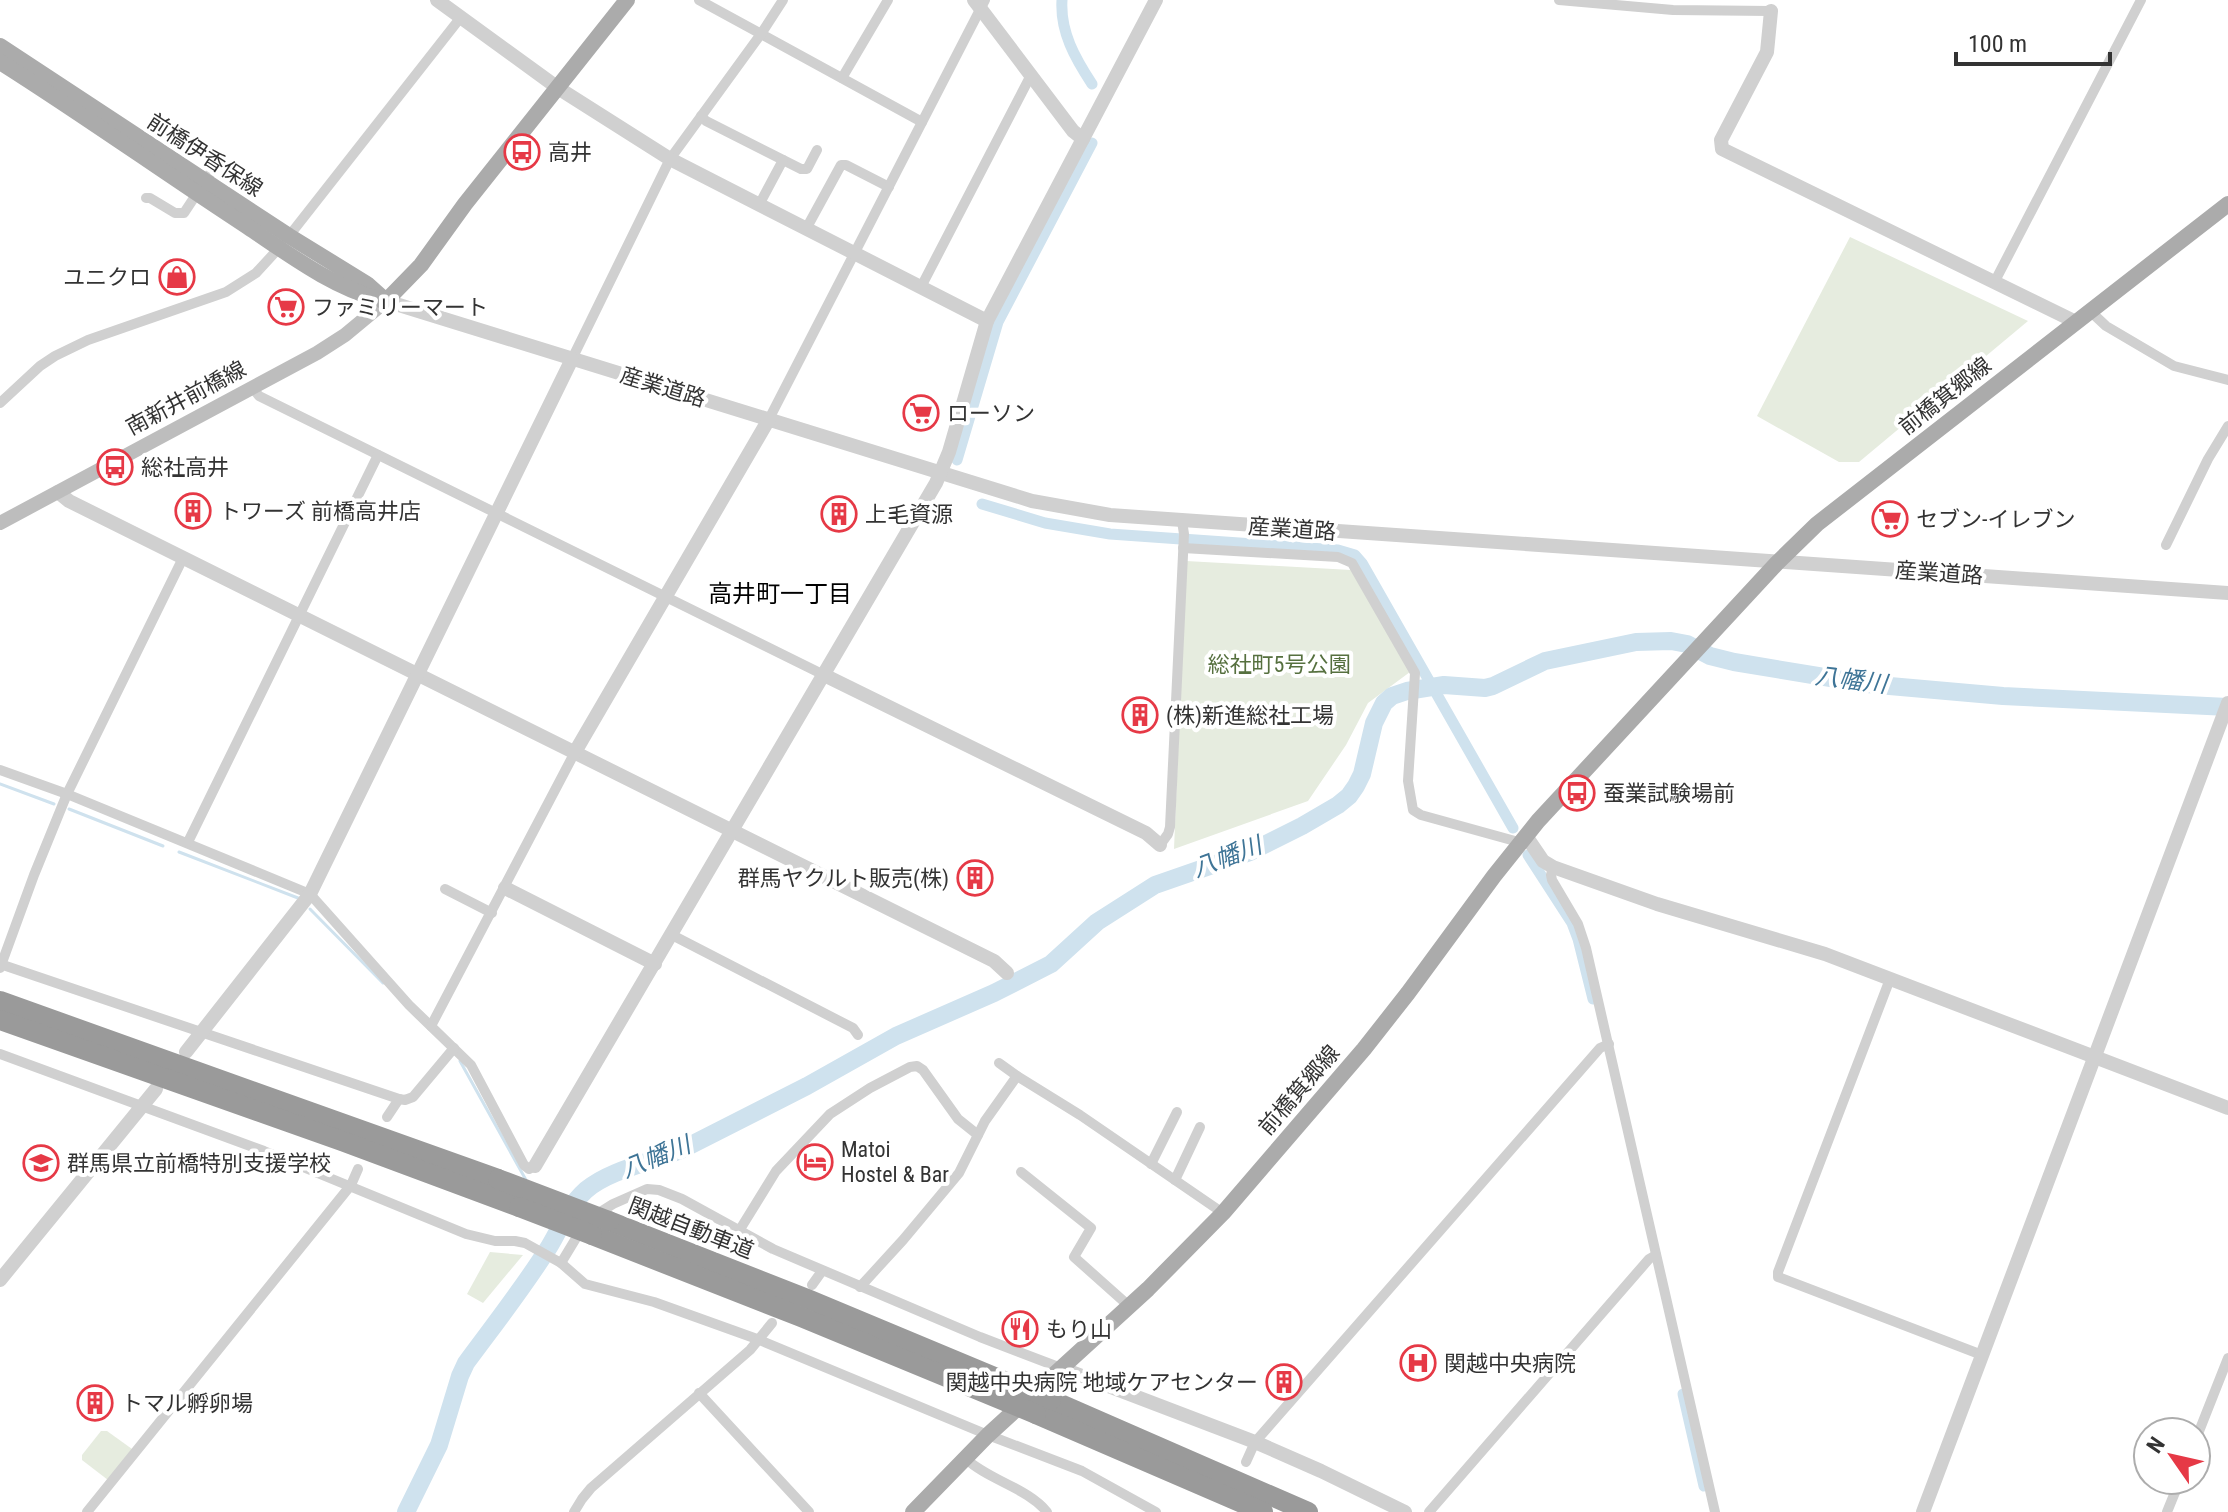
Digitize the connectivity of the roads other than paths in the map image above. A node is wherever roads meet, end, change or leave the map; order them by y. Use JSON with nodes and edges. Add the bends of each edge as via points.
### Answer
{"nodes":[{"id":1,"x":437,"y":0,"type":"edge"},
{"id":2,"x":627,"y":0,"type":"edge"},
{"id":3,"x":699,"y":0,"type":"edge"},
{"id":4,"x":783,"y":0,"type":"edge"},
{"id":5,"x":888,"y":0,"type":"edge"},
{"id":6,"x":1156,"y":0,"type":"edge"},
{"id":7,"x":1559,"y":0,"type":"edge"},
{"id":8,"x":2141,"y":0,"type":"edge"},
{"id":9,"x":980,"y":3,"type":"edge"},
{"id":10,"x":1771,"y":11,"type":"joint"},
{"id":11,"x":461,"y":17,"type":"junction"},
{"id":12,"x":761,"y":34,"type":"junction"},
{"id":13,"x":0,"y":46,"type":"edge"},
{"id":14,"x":0,"y":62,"type":"edge"},
{"id":15,"x":1031,"y":75,"type":"junction"},
{"id":16,"x":842,"y":78,"type":"junction"},
{"id":17,"x":558,"y":88,"type":"junction"},
{"id":18,"x":701,"y":116,"type":"junction"},
{"id":19,"x":922,"y":122,"type":"junction"},
{"id":20,"x":1083,"y":139,"type":"junction"},
{"id":21,"x":817,"y":150,"type":"dead end"},
{"id":22,"x":670,"y":159,"type":"junction"},
{"id":23,"x":783,"y":160,"type":"junction"},
{"id":24,"x":217,"y":163,"type":"dead end"},
{"id":25,"x":889,"y":187,"type":"junction"},
{"id":26,"x":201,"y":188,"type":"junction"},
{"id":27,"x":146,"y":198,"type":"dead end"},
{"id":28,"x":2228,"y":204,"type":"edge"},
{"id":29,"x":759,"y":205,"type":"junction"},
{"id":30,"x":806,"y":229,"type":"junction"},
{"id":31,"x":284,"y":242,"type":"junction"},
{"id":32,"x":855,"y":254,"type":"junction"},
{"id":33,"x":1995,"y":281,"type":"junction"},
{"id":34,"x":921,"y":287,"type":"junction"},
{"id":35,"x":386,"y":301,"type":"junction"},
{"id":36,"x":2090,"y":311,"type":"junction"},
{"id":37,"x":987,"y":321,"type":"junction"},
{"id":38,"x":2076,"y":322,"type":"junction"},
{"id":39,"x":572,"y":359,"type":"junction"},
{"id":40,"x":2228,"y":380,"type":"edge"},
{"id":41,"x":252,"y":387,"type":"junction"},
{"id":42,"x":0,"y":403,"type":"edge"},
{"id":43,"x":769,"y":419,"type":"junction"},
{"id":44,"x":2228,"y":426,"type":"edge"},
{"id":45,"x":378,"y":455,"type":"junction"},
{"id":46,"x":941,"y":473,"type":"junction"},
{"id":47,"x":58,"y":492,"type":"junction"},
{"id":48,"x":497,"y":513,"type":"junction"},
{"id":49,"x":1182,"y":521,"type":"junction"},
{"id":50,"x":0,"y":523,"type":"edge"},
{"id":51,"x":2166,"y":545,"type":"dead end"},
{"id":52,"x":1183,"y":548,"type":"junction"},
{"id":53,"x":183,"y":558,"type":"junction"},
{"id":54,"x":1777,"y":563,"type":"junction"},
{"id":55,"x":2228,"y":593,"type":"edge"},
{"id":56,"x":665,"y":597,"type":"junction"},
{"id":57,"x":300,"y":615,"type":"junction"},
{"id":58,"x":417,"y":674,"type":"junction"},
{"id":59,"x":824,"y":675,"type":"junction"},
{"id":60,"x":2228,"y":703,"type":"edge"},
{"id":61,"x":575,"y":752,"type":"junction"},
{"id":62,"x":0,"y":770,"type":"edge"},
{"id":63,"x":67,"y":794,"type":"junction"},
{"id":64,"x":733,"y":831,"type":"junction"},
{"id":65,"x":1522,"y":840,"type":"junction"},
{"id":66,"x":188,"y":842,"type":"junction"},
{"id":67,"x":1160,"y":845,"type":"joint"},
{"id":68,"x":1553,"y":867,"type":"junction"},
{"id":69,"x":505,"y":888,"type":"junction"},
{"id":70,"x":445,"y":889,"type":"dead end"},
{"id":71,"x":310,"y":894,"type":"junction"},
{"id":72,"x":492,"y":913,"type":"junction"},
{"id":73,"x":672,"y":935,"type":"junction"},
{"id":74,"x":655,"y":964,"type":"junction"},
{"id":75,"x":1,"y":965,"type":"edge"},
{"id":76,"x":1007,"y":973,"type":"dead end"},
{"id":77,"x":1890,"y":979,"type":"junction"},
{"id":78,"x":0,"y":1001,"type":"edge"},
{"id":79,"x":0,"y":1020,"type":"edge"},
{"id":80,"x":431,"y":1026,"type":"junction"},
{"id":81,"x":201,"y":1034,"type":"junction"},
{"id":82,"x":858,"y":1035,"type":"dead end"},
{"id":83,"x":1609,"y":1044,"type":"junction"},
{"id":84,"x":454,"y":1048,"type":"junction"},
{"id":85,"x":186,"y":1052,"type":"dead end"},
{"id":86,"x":0,"y":1054,"type":"edge"},
{"id":87,"x":2095,"y":1057,"type":"junction"},
{"id":88,"x":999,"y":1063,"type":"dead end"},
{"id":89,"x":1017,"y":1076,"type":"junction"},
{"id":90,"x":156,"y":1089,"type":"dead end"},
{"id":91,"x":399,"y":1099,"type":"junction"},
{"id":92,"x":143,"y":1106,"type":"junction"},
{"id":93,"x":2228,"y":1108,"type":"edge"},
{"id":94,"x":1177,"y":1112,"type":"dead end"},
{"id":95,"x":387,"y":1117,"type":"dead end"},
{"id":96,"x":1200,"y":1127,"type":"dead end"},
{"id":97,"x":978,"y":1135,"type":"junction"},
{"id":98,"x":1151,"y":1164,"type":"junction"},
{"id":99,"x":535,"y":1166,"type":"joint"},
{"id":100,"x":358,"y":1169,"type":"dead end"},
{"id":101,"x":1021,"y":1172,"type":"dead end"},
{"id":102,"x":1175,"y":1180,"type":"junction"},
{"id":103,"x":351,"y":1185,"type":"junction"},
{"id":104,"x":1223,"y":1213,"type":"junction"},
{"id":105,"x":739,"y":1231,"type":"junction"},
{"id":106,"x":1656,"y":1255,"type":"junction"},
{"id":107,"x":559,"y":1262,"type":"junction"},
{"id":108,"x":822,"y":1271,"type":"junction"},
{"id":109,"x":0,"y":1280,"type":"edge"},
{"id":110,"x":812,"y":1285,"type":"dead end"},
{"id":111,"x":860,"y":1287,"type":"junction"},
{"id":112,"x":1129,"y":1306,"type":"junction"},
{"id":113,"x":772,"y":1323,"type":"dead end"},
{"id":114,"x":757,"y":1339,"type":"junction"},
{"id":115,"x":1982,"y":1355,"type":"junction"},
{"id":116,"x":2228,"y":1358,"type":"edge"},
{"id":117,"x":1061,"y":1368,"type":"junction"},
{"id":118,"x":699,"y":1393,"type":"junction"},
{"id":119,"x":1014,"y":1395,"type":"junction"},
{"id":120,"x":1044,"y":1407,"type":"junction"},
{"id":121,"x":2205,"y":1416,"type":"edge"},
{"id":122,"x":988,"y":1435,"type":"junction"},
{"id":123,"x":1255,"y":1442,"type":"junction"},
{"id":124,"x":965,"y":1458,"type":"junction"},
{"id":125,"x":1246,"y":1462,"type":"dead end"},
{"id":126,"x":87,"y":1512,"type":"edge"},
{"id":127,"x":574,"y":1512,"type":"edge"},
{"id":128,"x":809,"y":1512,"type":"edge"},
{"id":129,"x":913,"y":1512,"type":"edge"},
{"id":130,"x":1047,"y":1512,"type":"edge"},
{"id":131,"x":1156,"y":1512,"type":"edge"},
{"id":132,"x":1263,"y":1512,"type":"edge"},
{"id":133,"x":1308,"y":1512,"type":"edge"},
{"id":134,"x":1405,"y":1512,"type":"edge"},
{"id":135,"x":1429,"y":1512,"type":"edge"},
{"id":136,"x":1715,"y":1512,"type":"edge"},
{"id":137,"x":1923,"y":1512,"type":"edge"}],
"edges":[{"from":1,"to":11,"type":"street"},
{"from":2,"to":17,"type":"main road"},
{"from":3,"to":12,"type":"street"},
{"from":4,"to":12,"type":"street"},
{"from":5,"to":16,"type":"street"},
{"from":6,"to":20,"type":"street"},
{"from":7,"to":10,"type":"street","via":[[1673,10]]},
{"from":8,"to":33,"type":"street"},
{"from":9,"to":15,"type":"street"},
{"from":9,"to":19,"type":"street"},
{"from":10,"to":33,"type":"street","via":[[1767,52],[1721,140],[1722,149]]},
{"from":11,"to":17,"type":"street"},
{"from":11,"to":31,"type":"street"},
{"from":12,"to":16,"type":"street"},
{"from":12,"to":18,"type":"street"},
{"from":13,"to":26,"type":"main road","name":"前橋伊香保線"},
{"from":14,"to":26,"type":"main road","name":"前橋伊香保線"},
{"from":15,"to":20,"type":"street"},
{"from":15,"to":34,"type":"street"},
{"from":16,"to":19,"type":"street"},
{"from":17,"to":22,"type":"street"},
{"from":17,"to":35,"type":"main road","via":[[421,265]]},
{"from":18,"to":22,"type":"street"},
{"from":18,"to":23,"type":"street"},
{"from":19,"to":25,"type":"street"},
{"from":20,"to":37,"type":"street"},
{"from":21,"to":23,"type":"street","via":[[807,169]]},
{"from":22,"to":29,"type":"street"},
{"from":22,"to":39,"type":"street"},
{"from":23,"to":29,"type":"street"},
{"from":24,"to":26,"type":"street"},
{"from":25,"to":30,"type":"street","via":[[841,165]]},
{"from":25,"to":32,"type":"street"},
{"from":26,"to":27,"type":"street","via":[[179,214]]},
{"from":26,"to":31,"type":"main road","name":"前橋伊香保線"},
{"from":28,"to":36,"type":"main road","name":"前橋箕郷線"},
{"from":29,"to":30,"type":"street"},
{"from":30,"to":32,"type":"street"},
{"from":31,"to":35,"type":"main road","name":"前橋伊香保線","via":[[367,284]]},
{"from":31,"to":42,"type":"street","via":[[246,281],[55,356]]},
{"from":32,"to":34,"type":"street"},
{"from":32,"to":43,"type":"street"},
{"from":33,"to":38,"type":"street"},
{"from":34,"to":37,"type":"street"},
{"from":35,"to":39,"type":"street","name":"産業道路"},
{"from":35,"to":41,"type":"main road","name":"南新井前橋線","via":[[338,340]]},
{"from":36,"to":38,"type":"main road","name":"前橋箕郷線"},
{"from":36,"to":40,"type":"street","via":[[2174,366]]},
{"from":37,"to":46,"type":"street"},
{"from":38,"to":54,"type":"main road","name":"前橋箕郷線","via":[[1817,524]]},
{"from":39,"to":43,"type":"street","name":"産業道路"},
{"from":39,"to":48,"type":"street"},
{"from":41,"to":45,"type":"street","via":[[259,396]]},
{"from":41,"to":47,"type":"main road","name":"南新井前橋線"},
{"from":43,"to":46,"type":"street","name":"産業道路"},
{"from":43,"to":56,"type":"street"},
{"from":44,"to":51,"type":"street"},
{"from":45,"to":48,"type":"street"},
{"from":45,"to":57,"type":"street"},
{"from":46,"to":49,"type":"street","name":"産業道路","via":[[1032,501]]},
{"from":46,"to":59,"type":"street"},
{"from":47,"to":50,"type":"main road","name":"南新井前橋線"},
{"from":47,"to":53,"type":"street"},
{"from":48,"to":56,"type":"street"},
{"from":48,"to":58,"type":"street"},
{"from":49,"to":52,"type":"street"},
{"from":49,"to":54,"type":"street","name":"産業道路"},
{"from":52,"to":65,"type":"street","via":[[1348,560],[1413,668],[1408,781],[1413,810]]},
{"from":52,"to":67,"type":"street","via":[[1170,827]]},
{"from":53,"to":57,"type":"street"},
{"from":53,"to":63,"type":"street"},
{"from":54,"to":55,"type":"street","name":"産業道路"},
{"from":54,"to":65,"type":"main road","name":"前橋箕郷線"},
{"from":56,"to":59,"type":"street"},
{"from":56,"to":61,"type":"street"},
{"from":57,"to":58,"type":"street"},
{"from":57,"to":66,"type":"street"},
{"from":58,"to":61,"type":"street"},
{"from":58,"to":71,"type":"street"},
{"from":59,"to":64,"type":"street"},
{"from":59,"to":67,"type":"street","via":[[1146,833]]},
{"from":60,"to":87,"type":"street"},
{"from":61,"to":64,"type":"street"},
{"from":61,"to":69,"type":"street"},
{"from":62,"to":63,"type":"street"},
{"from":63,"to":66,"type":"street"},
{"from":63,"to":75,"type":"street"},
{"from":64,"to":73,"type":"street"},
{"from":64,"to":76,"type":"street","via":[[994,961]]},
{"from":65,"to":68,"type":"street"},
{"from":65,"to":104,"type":"main road","name":"前橋箕郷線","via":[[1364,1049]]},
{"from":66,"to":71,"type":"street"},
{"from":68,"to":77,"type":"street"},
{"from":68,"to":83,"type":"street","via":[[1552,880],[1583,936]]},
{"from":69,"to":72,"type":"street"},
{"from":69,"to":74,"type":"street"},
{"from":70,"to":72,"type":"street"},
{"from":71,"to":80,"type":"street"},
{"from":71,"to":81,"type":"street"},
{"from":72,"to":80,"type":"street"},
{"from":73,"to":74,"type":"street"},
{"from":73,"to":82,"type":"street"},
{"from":74,"to":99,"type":"street"},
{"from":75,"to":81,"type":"street"},
{"from":77,"to":87,"type":"street"},
{"from":77,"to":115,"type":"street","via":[[1778,1277]]},
{"from":78,"to":119,"type":"highway","name":"関越自動車道","bridge":true,"via":[[609,1221],[810,1300]]},
{"from":79,"to":119,"type":"highway","name":"関越自動車道","bridge":true,"via":[[328,1136]]},
{"from":80,"to":84,"type":"street"},
{"from":81,"to":85,"type":"street"},
{"from":81,"to":91,"type":"street"},
{"from":83,"to":106,"type":"street"},
{"from":83,"to":123,"type":"street","via":[[1600,1048]]},
{"from":84,"to":91,"type":"street","via":[[413,1097]]},
{"from":84,"to":99,"type":"street","via":[[471,1065],[524,1165]]},
{"from":86,"to":92,"type":"street"},
{"from":87,"to":93,"type":"street"},
{"from":87,"to":115,"type":"street"},
{"from":88,"to":89,"type":"street"},
{"from":89,"to":97,"type":"street"},
{"from":89,"to":98,"type":"street"},
{"from":90,"to":92,"type":"street"},
{"from":91,"to":95,"type":"street"},
{"from":92,"to":103,"type":"street"},
{"from":92,"to":109,"type":"street"},
{"from":94,"to":98,"type":"street"},
{"from":96,"to":102,"type":"street"},
{"from":97,"to":105,"type":"street","via":[[914,1065],[830,1114],[782,1163]]},
{"from":97,"to":111,"type":"street","via":[[953,1180]]},
{"from":98,"to":102,"type":"street"},
{"from":100,"to":103,"type":"street"},
{"from":101,"to":112,"type":"street","via":[[1091,1228],[1074,1257]]},
{"from":102,"to":104,"type":"street"},
{"from":103,"to":107,"type":"street","via":[[466,1234],[520,1241]]},
{"from":103,"to":126,"type":"street"},
{"from":104,"to":112,"type":"main road","name":"前橋箕郷線"},
{"from":105,"to":107,"type":"street","via":[[677,1196],[647,1189],[603,1209],[581,1229]]},
{"from":105,"to":108,"type":"street"},
{"from":106,"to":135,"type":"street"},
{"from":106,"to":136,"type":"street"},
{"from":107,"to":114,"type":"street","via":[[585,1284]]},
{"from":108,"to":110,"type":"street"},
{"from":108,"to":111,"type":"street"},
{"from":111,"to":117,"type":"street"},
{"from":112,"to":117,"type":"main road","name":"前橋箕郷線"},
{"from":113,"to":114,"type":"street"},
{"from":114,"to":118,"type":"street"},
{"from":114,"to":122,"type":"street"},
{"from":115,"to":137,"type":"street"},
{"from":116,"to":121,"type":"street"},
{"from":117,"to":122,"type":"main road","name":"前橋箕郷線"},
{"from":117,"to":123,"type":"street"},
{"from":118,"to":127,"type":"street","via":[[588,1491]]},
{"from":118,"to":128,"type":"street"},
{"from":119,"to":120,"type":"highway","name":"関越自動車道","bridge":true},
{"from":120,"to":132,"type":"highway","name":"関越自動車道"},
{"from":120,"to":133,"type":"highway","name":"関越自動車道"},
{"from":122,"to":124,"type":"main road","name":"前橋箕郷線"},
{"from":122,"to":131,"type":"street","via":[[1082,1471]]},
{"from":123,"to":125,"type":"street"},
{"from":123,"to":134,"type":"street"},
{"from":124,"to":129,"type":"main road","name":"前橋箕郷線"},
{"from":124,"to":130,"type":"street"}]}
